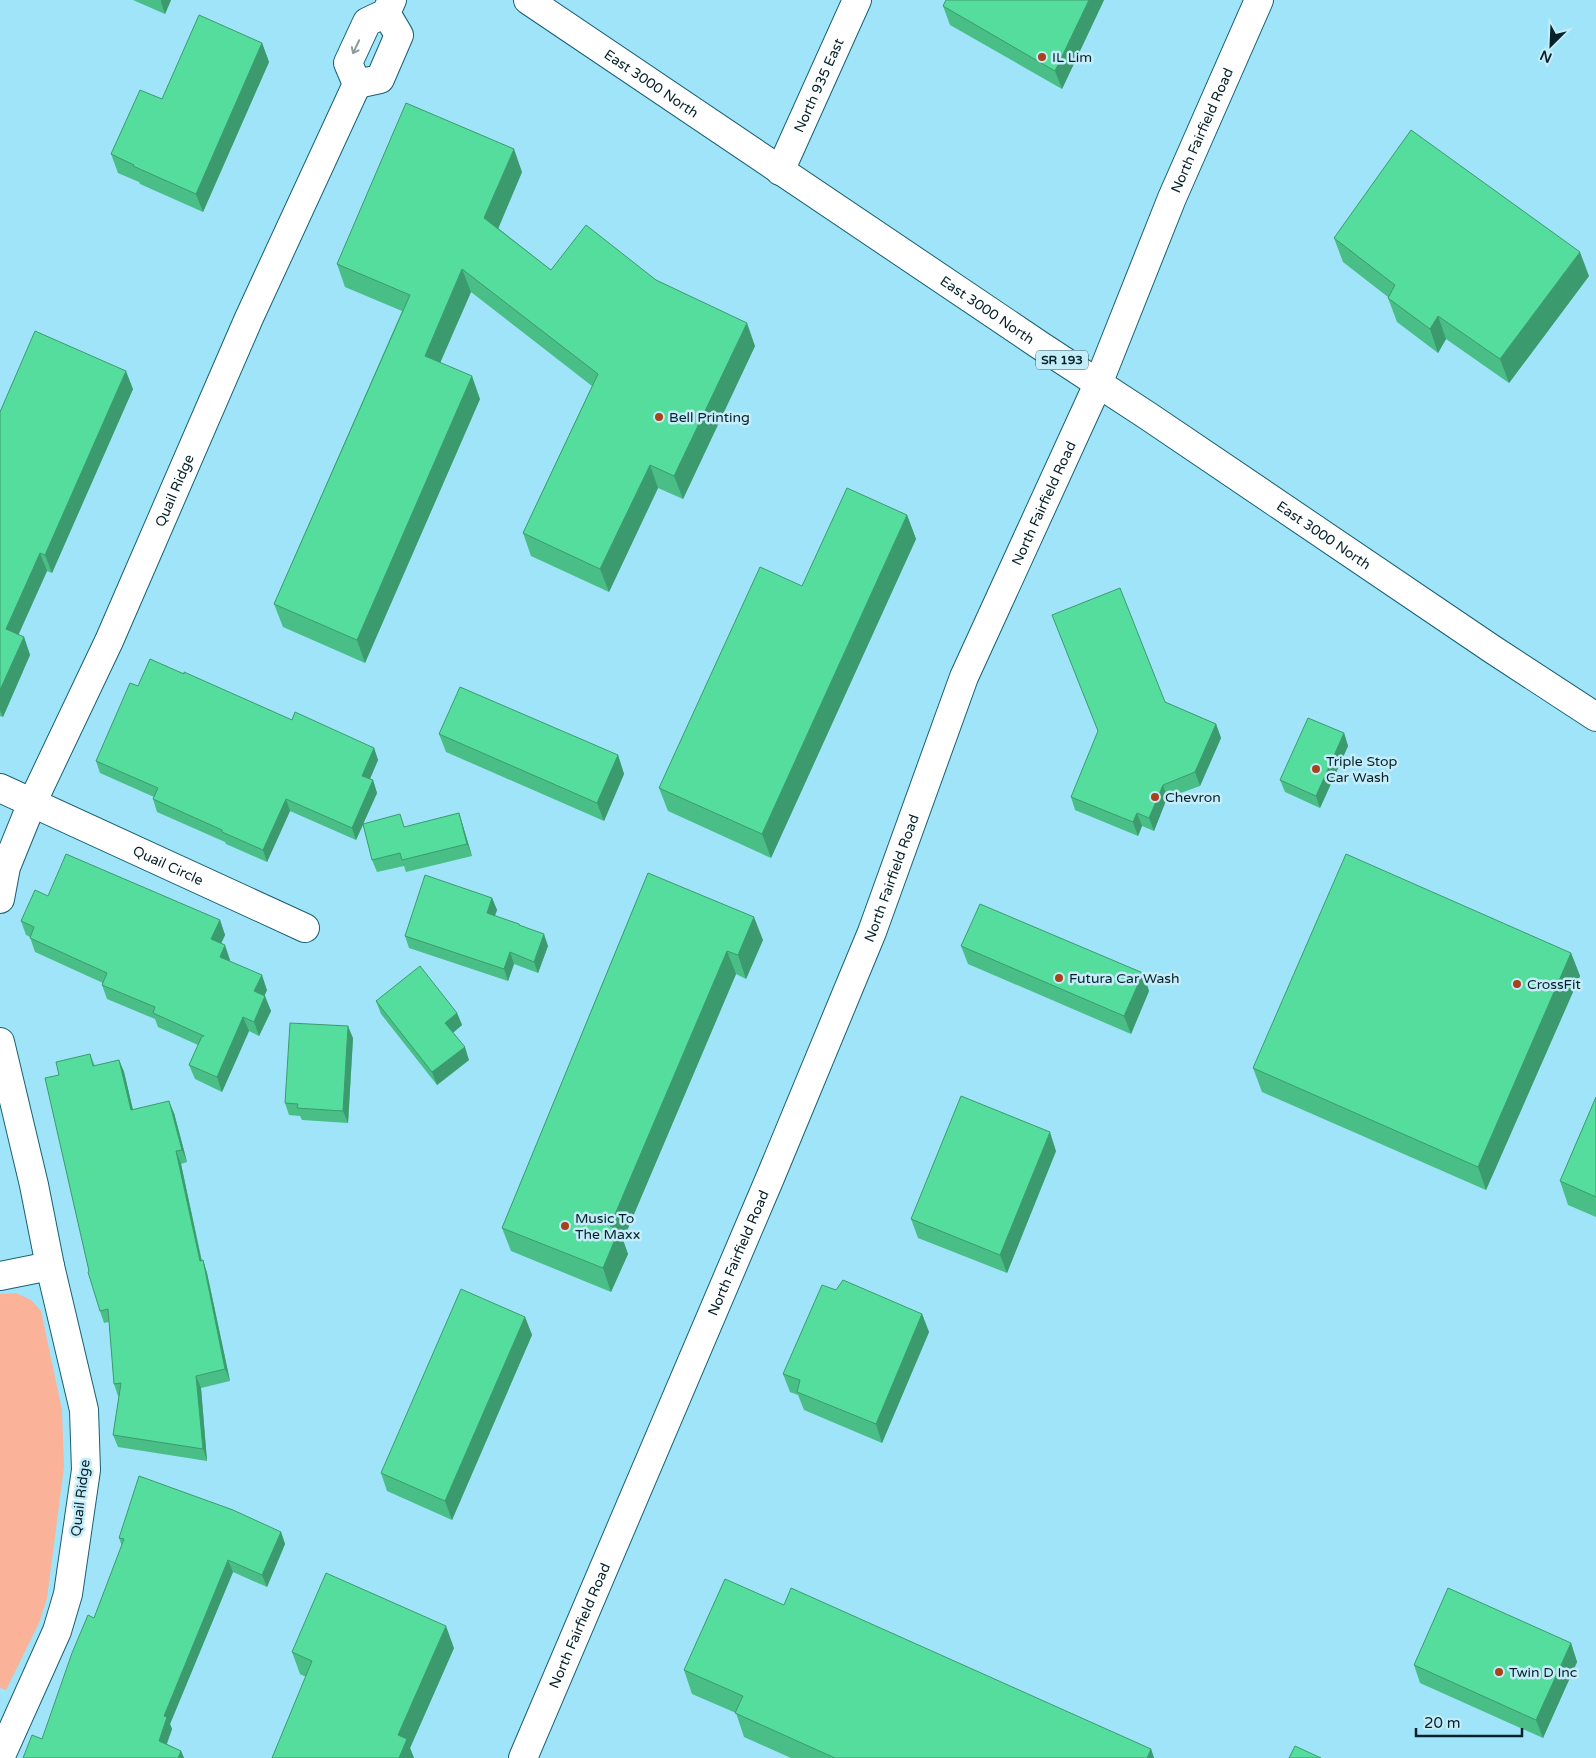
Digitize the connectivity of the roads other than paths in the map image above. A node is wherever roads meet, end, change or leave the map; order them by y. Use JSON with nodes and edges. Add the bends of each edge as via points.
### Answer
{"nodes":[{"id":1,"x":528,"y":0,"type":"edge"},
{"id":2,"x":857,"y":0,"type":"edge"},
{"id":3,"x":1259,"y":0,"type":"edge"},
{"id":4,"x":389,"y":7,"type":"edge"},
{"id":5,"x":780,"y":171,"type":"junction"},
{"id":6,"x":1098,"y":384,"type":"junction"},
{"id":7,"x":1596,"y":717,"type":"edge"},
{"id":8,"x":0,"y":788,"type":"edge"},
{"id":9,"x":32,"y":803,"type":"junction"},
{"id":10,"x":0,"y":899,"type":"edge"},
{"id":11,"x":305,"y":928,"type":"dead end"},
{"id":12,"x":0,"y":1042,"type":"edge"},
{"id":13,"x":50,"y":1266,"type":"junction"},
{"id":14,"x":0,"y":1276,"type":"edge"},
{"id":15,"x":8,"y":1719,"type":"edge"},
{"id":16,"x":0,"y":1758,"type":"edge"},
{"id":17,"x":523,"y":1758,"type":"edge"}],
"edges":[{"from":1,"to":5,"type":"street","name":"East 3000 North","number":"SR 193"},
{"from":2,"to":5,"type":"street","name":"North 935 East"},
{"from":3,"to":6,"type":"street","name":"North Fairfield Road","via":[[1172,198]]},
{"from":4,"to":9,"type":"street","name":"Quail Ridge","via":[[368,22],[348,63],[357,84],[249,318],[109,641]]},
{"from":5,"to":6,"type":"street","name":"East 3000 North","number":"SR 193"},
{"from":6,"to":7,"type":"street","name":"East 3000 North","number":"SR 193"},
{"from":6,"to":17,"type":"street","name":"North Fairfield Road","via":[[964,677],[872,932]]},
{"from":8,"to":9,"type":"street","name":"Quail Circle"},
{"from":9,"to":10,"type":"street","name":"Quail Ridge","via":[[6,867]]},
{"from":9,"to":11,"type":"street","name":"Quail Circle"},
{"from":12,"to":13,"type":"street","name":"Quail Ridge"},
{"from":13,"to":14,"type":"street"},
{"from":13,"to":15,"type":"street","name":"Quail Ridge","via":[[84,1410],[86,1470],[68,1594],[57,1630]]},
{"from":15,"to":16,"type":"street","name":"Quail Ridge"}]}
